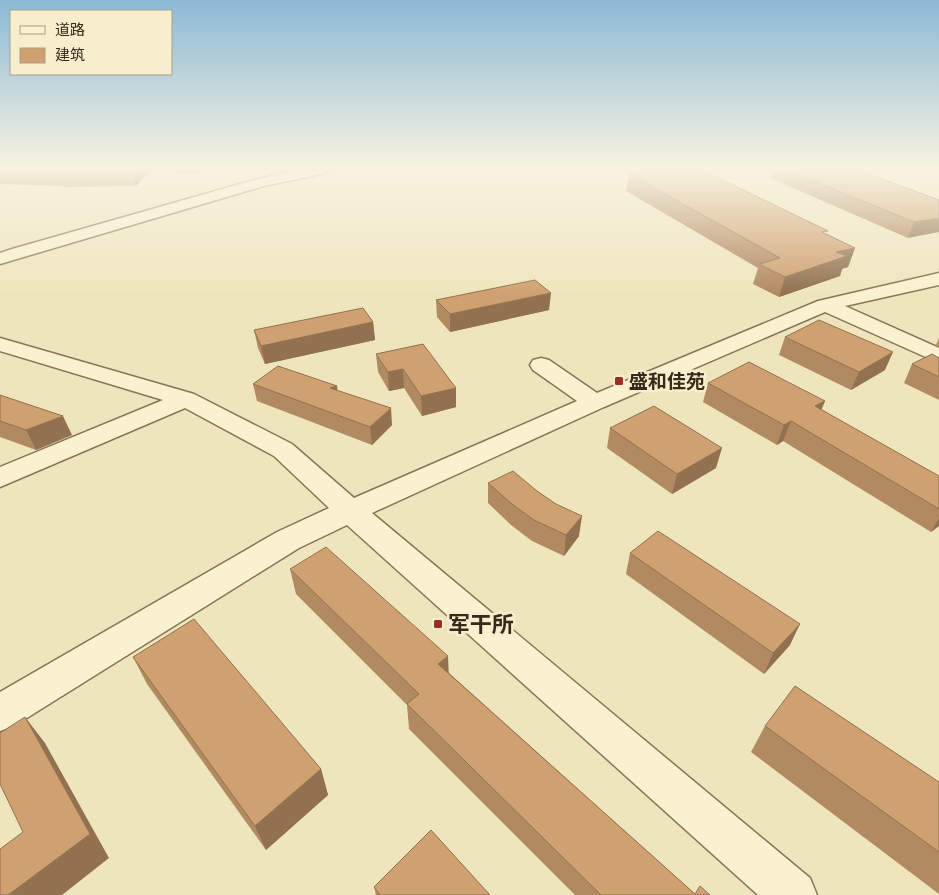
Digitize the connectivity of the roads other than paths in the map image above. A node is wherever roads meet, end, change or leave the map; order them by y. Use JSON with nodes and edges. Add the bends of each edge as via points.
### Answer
{"nodes":[{"id":1,"x":167,"y":211,"type":"edge"},
{"id":2,"x":0,"y":259,"type":"edge"},
{"id":3,"x":939,"y":279,"type":"edge"},
{"id":4,"x":825,"y":305,"type":"junction"},
{"id":5,"x":0,"y":344,"type":"edge"},
{"id":6,"x":939,"y":356,"type":"edge"},
{"id":7,"x":541,"y":365,"type":"dead end"},
{"id":8,"x":186,"y":398,"type":"junction"},
{"id":9,"x":595,"y":402,"type":"junction"},
{"id":10,"x":0,"y":478,"type":"edge"},
{"id":11,"x":350,"y":511,"type":"junction"},
{"id":12,"x":0,"y":713,"type":"edge"},
{"id":13,"x":793,"y":895,"type":"edge"}],
"edges":[{"from":1,"to":2,"type":"street"},
{"from":3,"to":4,"type":"street"},
{"from":4,"to":6,"type":"street"},
{"from":4,"to":9,"type":"street"},
{"from":5,"to":8,"type":"street"},
{"from":7,"to":9,"type":"street"},
{"from":8,"to":10,"type":"street"},
{"from":8,"to":11,"type":"street","via":[[283,450]]},
{"from":9,"to":11,"type":"street"},
{"from":11,"to":12,"type":"street","via":[[288,540]]},
{"from":11,"to":13,"type":"street"}]}
